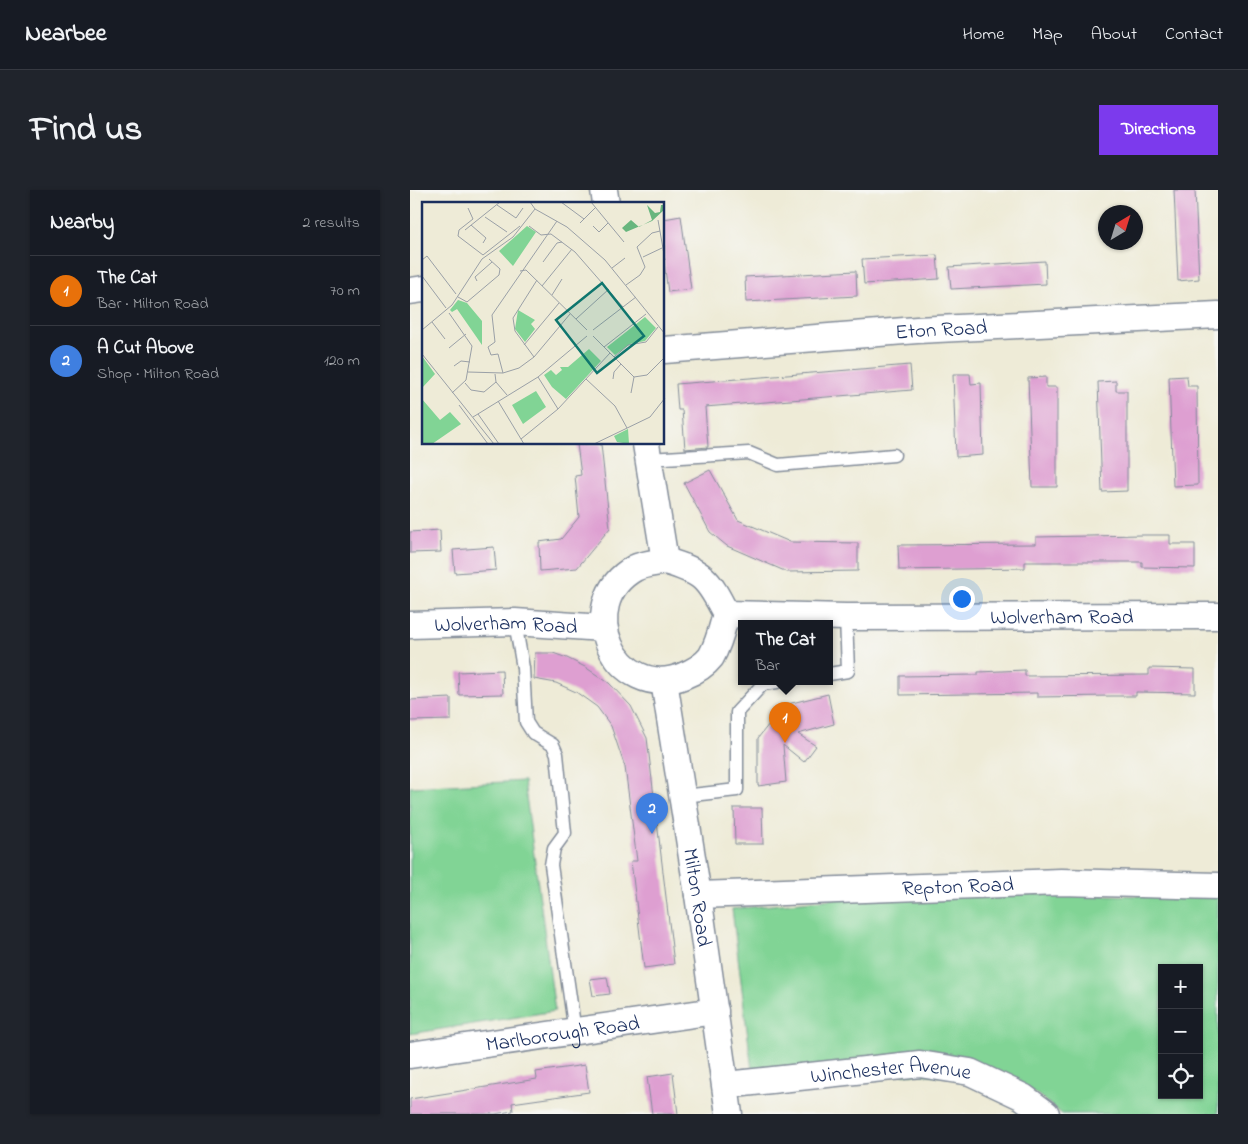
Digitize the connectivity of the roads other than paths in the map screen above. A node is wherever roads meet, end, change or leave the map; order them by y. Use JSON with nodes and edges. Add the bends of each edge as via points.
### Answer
{"nodes":[{"id":1,"x":1218,"y":315,"type":"edge"},
{"id":2,"x":665,"y":350,"type":"edge"},
{"id":3,"x":647,"y":451,"type":"edge"},
{"id":4,"x":894,"y":456,"type":"dead end"},
{"id":5,"x":665,"y":561,"type":"junction"},
{"id":6,"x":726,"y":614,"type":"junction"},
{"id":7,"x":1218,"y":616,"type":"edge"},
{"id":8,"x":846,"y":617,"type":"junction"},
{"id":9,"x":515,"y":622,"type":"junction"},
{"id":10,"x":410,"y":626,"type":"edge"},
{"id":11,"x":603,"y":628,"type":"junction"},
{"id":12,"x":833,"y":673,"type":"edge"},
{"id":13,"x":664,"y":681,"type":"junction"},
{"id":14,"x":762,"y":685,"type":"edge"},
{"id":15,"x":682,"y":796,"type":"junction"},
{"id":16,"x":1218,"y":886,"type":"edge"},
{"id":17,"x":698,"y":895,"type":"junction"},
{"id":18,"x":715,"y":1011,"type":"junction"},
{"id":19,"x":575,"y":1032,"type":"junction"},
{"id":20,"x":410,"y":1056,"type":"edge"},
{"id":21,"x":726,"y":1085,"type":"junction"},
{"id":22,"x":729,"y":1114,"type":"edge"},
{"id":23,"x":1046,"y":1114,"type":"edge"}],
"edges":[{"from":1,"to":2,"type":"street","name":"Eton Road","via":[[917,330]]},
{"from":3,"to":4,"type":"lane","via":[[748,454],[778,465]]},
{"from":3,"to":5,"type":"street"},
{"from":5,"to":6,"type":"street","via":[[692,569],[708,582]]},
{"from":5,"to":11,"type":"street","via":[[636,567],[620,579],[604,607]]},
{"from":6,"to":8,"type":"street","name":"Wolverham Road"},
{"from":6,"to":13,"type":"street","via":[[719,641],[710,658],[694,672]]},
{"from":7,"to":8,"type":"street","name":"Wolverham Road"},
{"from":8,"to":12,"type":"lane","via":[[848,671]]},
{"from":9,"to":10,"type":"street","name":"Wolverham Road"},
{"from":9,"to":11,"type":"street","name":"Wolverham Road"},
{"from":9,"to":19,"type":"lane","via":[[523,668],[526,722],[533,733],[553,745],[557,754],[565,833],[554,848],[551,865]]},
{"from":11,"to":13,"type":"street","via":[[613,655],[628,669],[643,678]]},
{"from":13,"to":15,"type":"street","name":"Milton Road"},
{"from":14,"to":15,"type":"lane","via":[[737,712],[737,790]]},
{"from":15,"to":17,"type":"street","name":"Milton Road"},
{"from":16,"to":17,"type":"street","name":"Repton Road","via":[[1061,882]]},
{"from":17,"to":18,"type":"street","name":"Milton Road"},
{"from":18,"to":19,"type":"street","name":"Marlborough Road"},
{"from":18,"to":21,"type":"street","name":"Milton Road"},
{"from":19,"to":20,"type":"street","name":"Marlborough Road"},
{"from":21,"to":22,"type":"street","name":"Milton Road"},
{"from":21,"to":23,"type":"street","name":"Winchester Avenue","via":[[920,1064],[970,1072],[1023,1097]]}]}
